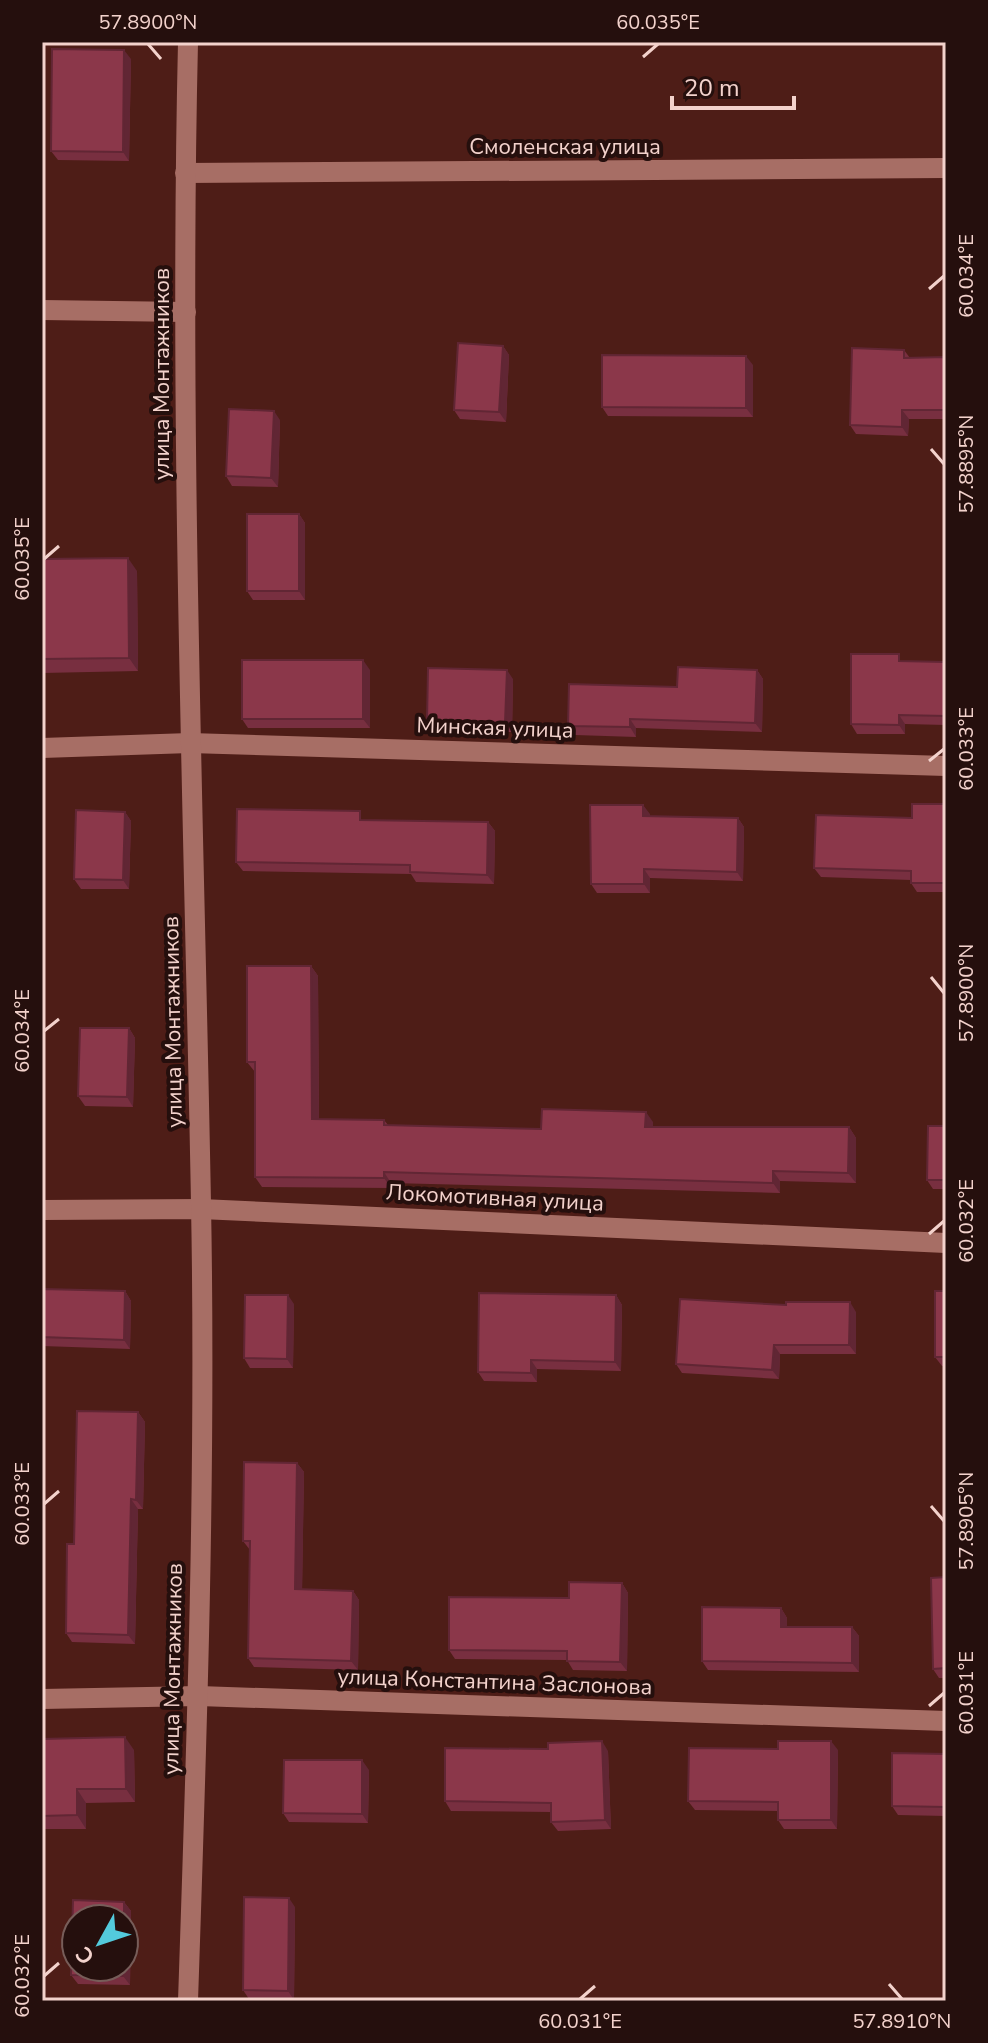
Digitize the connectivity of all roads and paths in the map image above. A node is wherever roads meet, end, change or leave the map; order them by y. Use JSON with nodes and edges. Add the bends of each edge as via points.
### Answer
{"nodes":[{"id":1,"x":188,"y":42,"type":"edge"},
{"id":2,"x":946,"y":168,"type":"edge"},
{"id":3,"x":185,"y":173,"type":"junction"},
{"id":4,"x":42,"y":310,"type":"edge"},
{"id":5,"x":186,"y":312,"type":"junction"},
{"id":6,"x":190,"y":743,"type":"junction"},
{"id":7,"x":42,"y":748,"type":"edge"},
{"id":8,"x":946,"y":766,"type":"edge"},
{"id":9,"x":201,"y":1209,"type":"junction"},
{"id":10,"x":42,"y":1210,"type":"edge"},
{"id":11,"x":946,"y":1243,"type":"edge"},
{"id":12,"x":199,"y":1696,"type":"junction"},
{"id":13,"x":42,"y":1699,"type":"edge"},
{"id":14,"x":946,"y":1721,"type":"edge"},
{"id":15,"x":188,"y":2001,"type":"edge"}],
"edges":[{"from":1,"to":3,"type":"street","name":"улица Монтажников"},
{"from":2,"to":3,"type":"street","name":"Смоленская улица"},
{"from":3,"to":5,"type":"street","name":"улица Монтажников"},
{"from":4,"to":5,"type":"street"},
{"from":5,"to":6,"type":"street","name":"улица Монтажников"},
{"from":6,"to":7,"type":"street","name":"Минская улица"},
{"from":6,"to":8,"type":"street","name":"Минская улица"},
{"from":6,"to":9,"type":"street","name":"улица Монтажников"},
{"from":9,"to":10,"type":"street","name":"Локомотивная улица"},
{"from":9,"to":11,"type":"street","name":"Локомотивная улица"},
{"from":9,"to":12,"type":"street","name":"улица Монтажников"},
{"from":12,"to":13,"type":"street","name":"улица Константина Заслонова"},
{"from":12,"to":14,"type":"street","name":"улица Константина Заслонова"},
{"from":12,"to":15,"type":"street","name":"улица Монтажников"}]}
